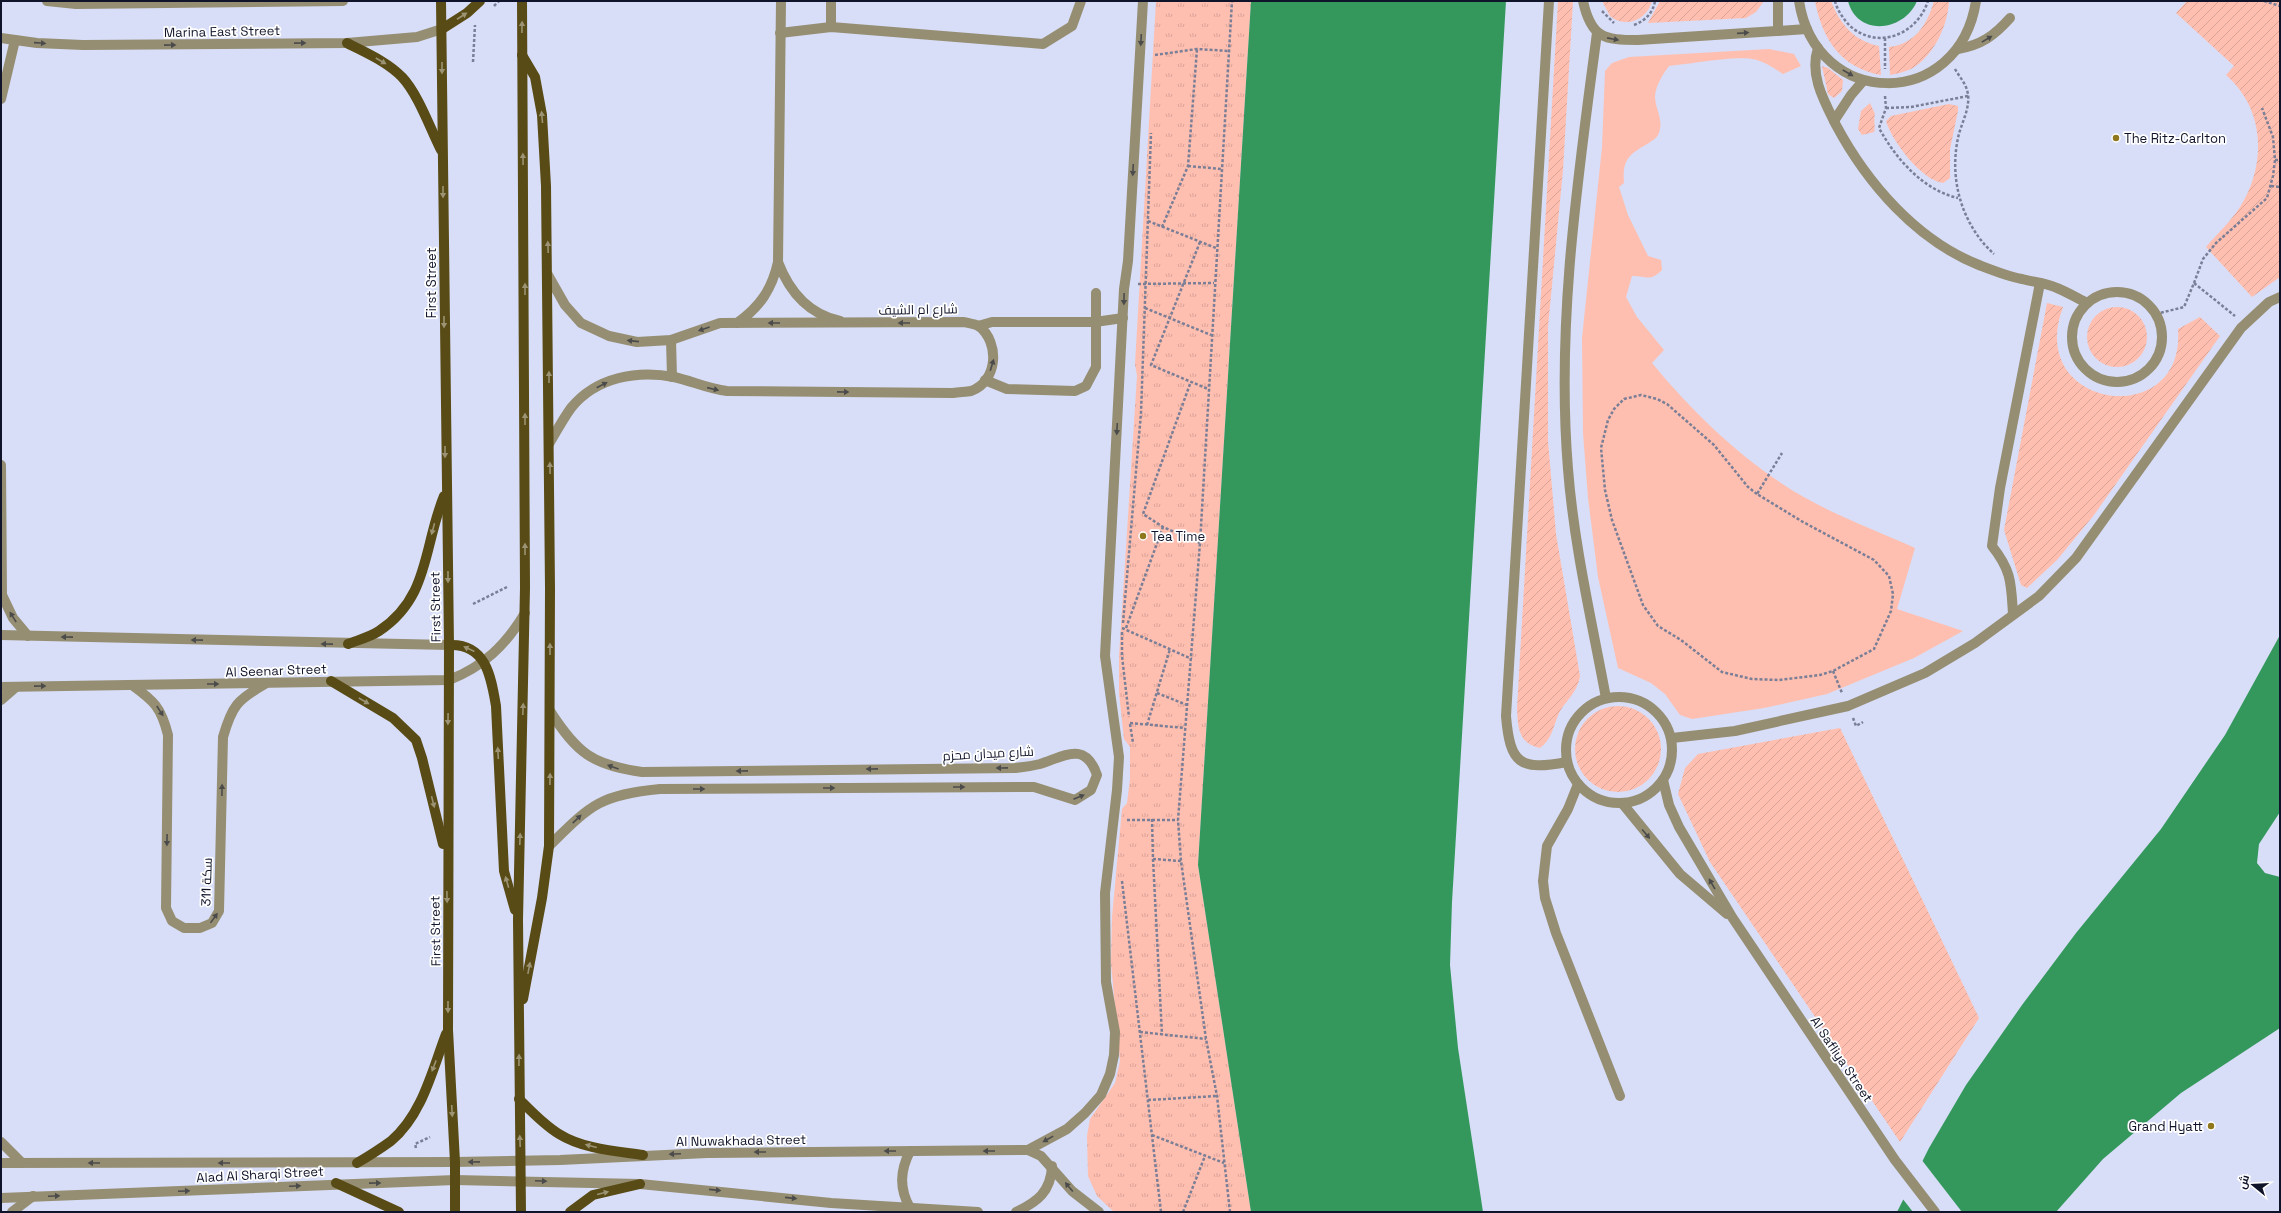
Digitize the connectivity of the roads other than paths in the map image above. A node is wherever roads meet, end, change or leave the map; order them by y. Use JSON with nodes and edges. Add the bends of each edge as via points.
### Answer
{"nodes":[{"id":1,"x":47,"y":1,"type":"edge"},
{"id":2,"x":343,"y":1,"type":"edge"},
{"id":3,"x":442,"y":1,"type":"edge"},
{"id":4,"x":480,"y":1,"type":"edge"},
{"id":5,"x":522,"y":1,"type":"edge"},
{"id":6,"x":781,"y":1,"type":"edge"},
{"id":7,"x":831,"y":1,"type":"edge"},
{"id":8,"x":1081,"y":1,"type":"edge"},
{"id":9,"x":1143,"y":1,"type":"edge"},
{"id":10,"x":1549,"y":1,"type":"edge"},
{"id":11,"x":1583,"y":1,"type":"edge"},
{"id":12,"x":1778,"y":1,"type":"edge"},
{"id":13,"x":1799,"y":1,"type":"edge"},
{"id":14,"x":1976,"y":1,"type":"edge"},
{"id":15,"x":2010,"y":18,"type":"dead end"},
{"id":16,"x":831,"y":27,"type":"junction"},
{"id":17,"x":442,"y":29,"type":"junction"},
{"id":18,"x":1807,"y":29,"type":"junction"},
{"id":19,"x":1778,"y":31,"type":"junction"},
{"id":20,"x":780,"y":33,"type":"junction"},
{"id":21,"x":1597,"y":33,"type":"junction"},
{"id":22,"x":1,"y":38,"type":"edge"},
{"id":23,"x":15,"y":40,"type":"junction"},
{"id":24,"x":347,"y":43,"type":"junction"},
{"id":25,"x":1818,"y":48,"type":"junction"},
{"id":26,"x":1958,"y":49,"type":"junction"},
{"id":27,"x":522,"y":54,"type":"junction"},
{"id":28,"x":1863,"y":81,"type":"junction"},
{"id":29,"x":1,"y":100,"type":"edge"},
{"id":30,"x":1834,"y":121,"type":"junction"},
{"id":31,"x":443,"y":153,"type":"junction"},
{"id":32,"x":778,"y":262,"type":"junction"},
{"id":33,"x":548,"y":275,"type":"junction"},
{"id":34,"x":2040,"y":283,"type":"junction"},
{"id":35,"x":1096,"y":293,"type":"dead end"},
{"id":36,"x":2280,"y":297,"type":"edge"},
{"id":37,"x":2086,"y":303,"type":"junction"},
{"id":38,"x":1123,"y":318,"type":"junction"},
{"id":39,"x":1095,"y":322,"type":"junction"},
{"id":40,"x":737,"y":323,"type":"junction"},
{"id":41,"x":848,"y":323,"type":"junction"},
{"id":42,"x":978,"y":326,"type":"junction"},
{"id":43,"x":672,"y":340,"type":"junction"},
{"id":44,"x":672,"y":377,"type":"junction"},
{"id":45,"x":985,"y":380,"type":"junction"},
{"id":46,"x":549,"y":444,"type":"junction"},
{"id":47,"x":1,"y":465,"type":"edge"},
{"id":48,"x":446,"y":492,"type":"junction"},
{"id":49,"x":2,"y":597,"type":"edge"},
{"id":50,"x":525,"y":613,"type":"junction"},
{"id":51,"x":2013,"y":614,"type":"junction"},
{"id":52,"x":1,"y":636,"type":"edge"},
{"id":53,"x":28,"y":636,"type":"junction"},
{"id":54,"x":348,"y":644,"type":"junction"},
{"id":55,"x":449,"y":645,"type":"junction"},
{"id":56,"x":484,"y":662,"type":"junction"},
{"id":57,"x":449,"y":680,"type":"junction"},
{"id":58,"x":331,"y":681,"type":"junction"},
{"id":59,"x":265,"y":684,"type":"junction"},
{"id":60,"x":132,"y":685,"type":"junction"},
{"id":61,"x":1,"y":687,"type":"edge"},
{"id":62,"x":16,"y":687,"type":"junction"},
{"id":63,"x":1606,"y":698,"type":"junction"},
{"id":64,"x":1,"y":700,"type":"edge"},
{"id":65,"x":550,"y":711,"type":"junction"},
{"id":66,"x":1672,"y":738,"type":"junction"},
{"id":67,"x":1568,"y":762,"type":"junction"},
{"id":68,"x":1663,"y":780,"type":"junction"},
{"id":69,"x":1578,"y":784,"type":"junction"},
{"id":70,"x":1622,"y":803,"type":"junction"},
{"id":71,"x":549,"y":846,"type":"junction"},
{"id":72,"x":447,"y":858,"type":"junction"},
{"id":73,"x":1732,"y":918,"type":"junction"},
{"id":74,"x":518,"y":920,"type":"junction"},
{"id":75,"x":519,"y":1020,"type":"junction"},
{"id":76,"x":448,"y":1030,"type":"junction"},
{"id":77,"x":1620,"y":1096,"type":"dead end"},
{"id":78,"x":518,"y":1100,"type":"junction"},
{"id":79,"x":1,"y":1142,"type":"edge"},
{"id":80,"x":1028,"y":1150,"type":"junction"},
{"id":81,"x":910,"y":1151,"type":"junction"},
{"id":82,"x":643,"y":1156,"type":"junction"},
{"id":83,"x":521,"y":1161,"type":"junction"},
{"id":84,"x":455,"y":1162,"type":"junction"},
{"id":85,"x":1,"y":1163,"type":"edge"},
{"id":86,"x":22,"y":1163,"type":"junction"},
{"id":87,"x":358,"y":1163,"type":"junction"},
{"id":88,"x":1052,"y":1166,"type":"junction"},
{"id":89,"x":455,"y":1180,"type":"junction"},
{"id":90,"x":521,"y":1180,"type":"junction"},
{"id":91,"x":336,"y":1184,"type":"junction"},
{"id":92,"x":640,"y":1184,"type":"junction"},
{"id":93,"x":33,"y":1196,"type":"junction"},
{"id":94,"x":1,"y":1198,"type":"edge"},
{"id":95,"x":910,"y":1208,"type":"junction"},
{"id":96,"x":12,"y":1212,"type":"edge"},
{"id":97,"x":399,"y":1212,"type":"edge"},
{"id":98,"x":455,"y":1212,"type":"edge"},
{"id":99,"x":521,"y":1212,"type":"edge"},
{"id":100,"x":570,"y":1212,"type":"edge"},
{"id":101,"x":978,"y":1212,"type":"edge"},
{"id":102,"x":1016,"y":1212,"type":"edge"},
{"id":103,"x":1099,"y":1212,"type":"edge"},
{"id":104,"x":1935,"y":1212,"type":"edge"}],
"edges":[{"from":1,"to":2,"type":"street","via":[[76,4]]},
{"from":3,"to":17,"type":"main road","name":"First Street"},
{"from":17,"to":4,"type":"main road","one_way":true},
{"from":27,"to":5,"type":"main road","one_way":true},
{"from":6,"to":20,"type":"street"},
{"from":7,"to":16,"type":"street"},
{"from":8,"to":16,"type":"street","via":[[1072,26],[1043,44]]},
{"from":9,"to":38,"type":"street","one_way":true},
{"from":10,"to":67,"type":"street","via":[[1506,716],[1508,741],[1515,757],[1533,765]]},
{"from":11,"to":21,"type":"street","via":[[1588,19]]},
{"from":12,"to":19,"type":"street"},
{"from":13,"to":18,"type":"street"},
{"from":14,"to":26,"type":"street","via":[[1970,25]]},
{"from":26,"to":15,"type":"street","one_way":true,"via":[[1976,46],[1991,37]]},
{"from":16,"to":20,"type":"street"},
{"from":17,"to":24,"type":"street","name":"Marina East Street","via":[[417,37]]},
{"from":17,"to":31,"type":"main road","name":"First Street","one_way":true},
{"from":18,"to":19,"type":"street"},
{"from":18,"to":25,"type":"street"},
{"from":21,"to":19,"type":"street","one_way":true,"via":[[1612,40],[1638,40]]},
{"from":20,"to":32,"type":"street"},
{"from":21,"to":63,"type":"street","via":[[1586,108],[1570,274],[1565,372],[1568,468],[1575,537]]},
{"from":22,"to":23,"type":"street","name":"Marina East Street"},
{"from":23,"to":24,"type":"street","name":"Marina East Street","one_way":true,"via":[[83,45]]},
{"from":23,"to":29,"type":"street"},
{"from":24,"to":31,"type":"main road","one_way":true,"via":[[388,65],[403,78]]},
{"from":25,"to":28,"type":"street","one_way":true,"via":[[1838,67]]},
{"from":25,"to":30,"type":"street","via":[[1814,60],[1816,80]]},
{"from":26,"to":28,"type":"street","via":[[1926,74],[1913,79],[1886,84]]},
{"from":33,"to":27,"type":"main road","one_way":true,"via":[[542,114],[535,77]]},
{"from":50,"to":27,"type":"main road","one_way":true},
{"from":28,"to":30,"type":"street"},
{"from":30,"to":34,"type":"street","via":[[1861,167],[1894,206],[1923,232],[1977,264]]},
{"from":31,"to":48,"type":"main road","name":"First Street","one_way":true},
{"from":32,"to":40,"type":"street","via":[[768,291],[760,304]]},
{"from":32,"to":41,"type":"street","via":[[783,277],[803,303],[817,313]]},
{"from":43,"to":33,"type":"street","name":"شارع ام الشيف","one_way":true,"via":[[621,340],[594,330],[581,323],[565,305]]},
{"from":46,"to":33,"type":"main road","one_way":true},
{"from":34,"to":37,"type":"street","via":[[2056,287]]},
{"from":34,"to":51,"type":"street","via":[[2000,488],[1992,546],[2004,561],[2011,580]]},
{"from":35,"to":39,"type":"street"},
{"from":36,"to":51,"type":"street","via":[[2269,302],[2245,324],[2076,558],[2039,596]]},
{"from":37,"to":37,"type":"street","via":[[2073,326],[2073,349],[2085,370],[2105,381],[2129,381],[2139,376],[2152,364],[2160,349],[2162,337],[2156,314],[2139,298],[2128,293],[2105,294]]},
{"from":38,"to":39,"type":"street"},
{"from":38,"to":80,"type":"street","one_way":true,"via":[[1105,656],[1119,757],[1105,893],[1106,982],[1115,1032],[1112,1068],[1101,1095],[1085,1113],[1067,1129]]},
{"from":39,"to":42,"type":"street","via":[[992,322]]},
{"from":39,"to":45,"type":"street","via":[[1096,367],[1086,386],[1075,392],[1007,389]]},
{"from":41,"to":40,"type":"street","name":"شارع ام الشيف","one_way":true},
{"from":40,"to":43,"type":"street","name":"شارع ام الشيف","one_way":true,"via":[[720,324]]},
{"from":42,"to":41,"type":"street","name":"شارع ام الشيف","one_way":true,"via":[[964,322]]},
{"from":45,"to":42,"type":"street","one_way":true,"via":[[995,354],[992,345]]},
{"from":43,"to":44,"type":"street"},
{"from":44,"to":45,"type":"street","one_way":true,"via":[[709,388],[734,391],[953,393],[972,390]]},
{"from":46,"to":44,"type":"street","one_way":true,"via":[[571,408],[588,392],[618,377],[640,374]]},
{"from":65,"to":46,"type":"main road","one_way":true},
{"from":47,"to":49,"type":"street"},
{"from":48,"to":54,"type":"main road","one_way":true,"via":[[438,511],[423,571],[407,605],[378,632]]},
{"from":48,"to":55,"type":"main road","name":"First Street","one_way":true},
{"from":53,"to":49,"type":"street","one_way":true,"via":[[13,618]]},
{"from":50,"to":56,"type":"street","name":"Al Seenar Street","via":[[514,632]]},
{"from":74,"to":50,"type":"main road","one_way":true},
{"from":51,"to":66,"type":"street","via":[[1975,643],[1925,673],[1848,706],[1735,731]]},
{"from":52,"to":53,"type":"street","name":"Al Seenar Street"},
{"from":54,"to":53,"type":"street","name":"Al Seenar Street","one_way":true},
{"from":54,"to":55,"type":"street","name":"Al Seenar Street"},
{"from":56,"to":55,"type":"main road","one_way":true,"via":[[473,650]]},
{"from":55,"to":57,"type":"main road","name":"First Street"},
{"from":56,"to":57,"type":"street","name":"Al Seenar Street"},
{"from":74,"to":56,"type":"main road","one_way":true,"via":[[504,871],[496,706],[492,683]]},
{"from":57,"to":58,"type":"street","name":"Al Seenar Street"},
{"from":57,"to":72,"type":"main road","name":"First Street","one_way":true},
{"from":58,"to":59,"type":"street","name":"Al Seenar Street"},
{"from":58,"to":72,"type":"main road","one_way":true,"via":[[393,718],[416,740]]},
{"from":60,"to":59,"type":"street","name":"Al Seenar Street","one_way":true},
{"from":60,"to":59,"type":"street","name":"سكة 311","one_way":true,"via":[[150,698],[163,714],[168,735],[166,908],[172,921],[184,928],[195,928],[212,923],[219,911],[223,737],[230,714],[243,696]]},
{"from":62,"to":60,"type":"street","name":"Al Seenar Street","one_way":true},
{"from":61,"to":62,"type":"street","name":"Al Seenar Street"},
{"from":62,"to":64,"type":"street"},
{"from":63,"to":66,"type":"street","via":[[1631,697],[1642,701],[1661,716]]},
{"from":63,"to":67,"type":"street","via":[[1582,711],[1574,722],[1568,734]]},
{"from":71,"to":65,"type":"main road","one_way":true},
{"from":71,"to":65,"type":"street","name":"شارع ميدان محزم","one_way":true,"via":[[597,803],[633,792],[660,789],[1034,787],[1075,800],[1091,790],[1097,775],[1086,758],[1068,754],[1041,764],[1015,768],[642,772],[619,769],[586,754],[567,737]]},
{"from":66,"to":68,"type":"street","via":[[1673,755]]},
{"from":67,"to":69,"type":"street"},
{"from":68,"to":70,"type":"street","via":[[1646,796]]},
{"from":73,"to":68,"type":"street","name":"Al Safliya Street","one_way":true,"via":[[1679,826],[1669,805]]},
{"from":69,"to":70,"type":"street","via":[[1598,799]]},
{"from":69,"to":77,"type":"street","via":[[1547,846],[1543,881],[1545,898],[1556,933]]},
{"from":70,"to":73,"type":"street","name":"Al Safliya Street","one_way":true,"via":[[1680,874]]},
{"from":75,"to":71,"type":"main road","one_way":true},
{"from":72,"to":76,"type":"main road","name":"First Street","one_way":true},
{"from":73,"to":104,"type":"street","name":"Al Safliya Street","via":[[1895,1160]]},
{"from":74,"to":75,"type":"main road"},
{"from":78,"to":75,"type":"main road","one_way":true},
{"from":76,"to":84,"type":"main road","name":"First Street","one_way":true},
{"from":76,"to":87,"type":"main road","one_way":true,"via":[[420,1103],[410,1120],[391,1141]]},
{"from":82,"to":78,"type":"main road","one_way":true,"via":[[605,1150],[558,1134]]},
{"from":83,"to":78,"type":"main road","one_way":true},
{"from":79,"to":86,"type":"street"},
{"from":80,"to":81,"type":"street","name":"Al Nuwakhada Street","one_way":true},
{"from":80,"to":88,"type":"street","via":[[1041,1156]]},
{"from":81,"to":82,"type":"street","name":"Al Nuwakhada Street","one_way":true,"via":[[707,1152]]},
{"from":81,"to":95,"type":"street","via":[[903,1166],[902,1187]]},
{"from":82,"to":83,"type":"street","name":"Al Nuwakhada Street"},
{"from":83,"to":84,"type":"street","name":"Al Nuwakhada Street","one_way":true},
{"from":83,"to":90,"type":"main road"},
{"from":84,"to":87,"type":"street","name":"Alad Al Sharqi Street"},
{"from":84,"to":89,"type":"main road","name":"First Street"},
{"from":85,"to":86,"type":"street","name":"Alad Al Sharqi Street"},
{"from":87,"to":86,"type":"street","name":"Alad Al Sharqi Street","one_way":true},
{"from":88,"to":102,"type":"street","via":[[1052,1176],[1044,1193],[1031,1206]]},
{"from":103,"to":88,"type":"street","one_way":true,"via":[[1072,1191]]},
{"from":89,"to":90,"type":"street","name":"Alad Al Sharqi Street"},
{"from":91,"to":89,"type":"street","name":"Alad Al Sharqi Street","one_way":true},
{"from":89,"to":98,"type":"main road","name":"First Street"},
{"from":90,"to":92,"type":"street","one_way":true},
{"from":90,"to":99,"type":"main road"},
{"from":93,"to":91,"type":"street","name":"Alad Al Sharqi Street","one_way":true},
{"from":91,"to":97,"type":"main road"},
{"from":92,"to":95,"type":"street","one_way":true,"via":[[830,1203]]},
{"from":100,"to":92,"type":"main road","one_way":true,"via":[[593,1195]]},
{"from":93,"to":94,"type":"street","name":"Alad Al Sharqi Street"},
{"from":93,"to":96,"type":"street"},
{"from":95,"to":101,"type":"street"}]}
